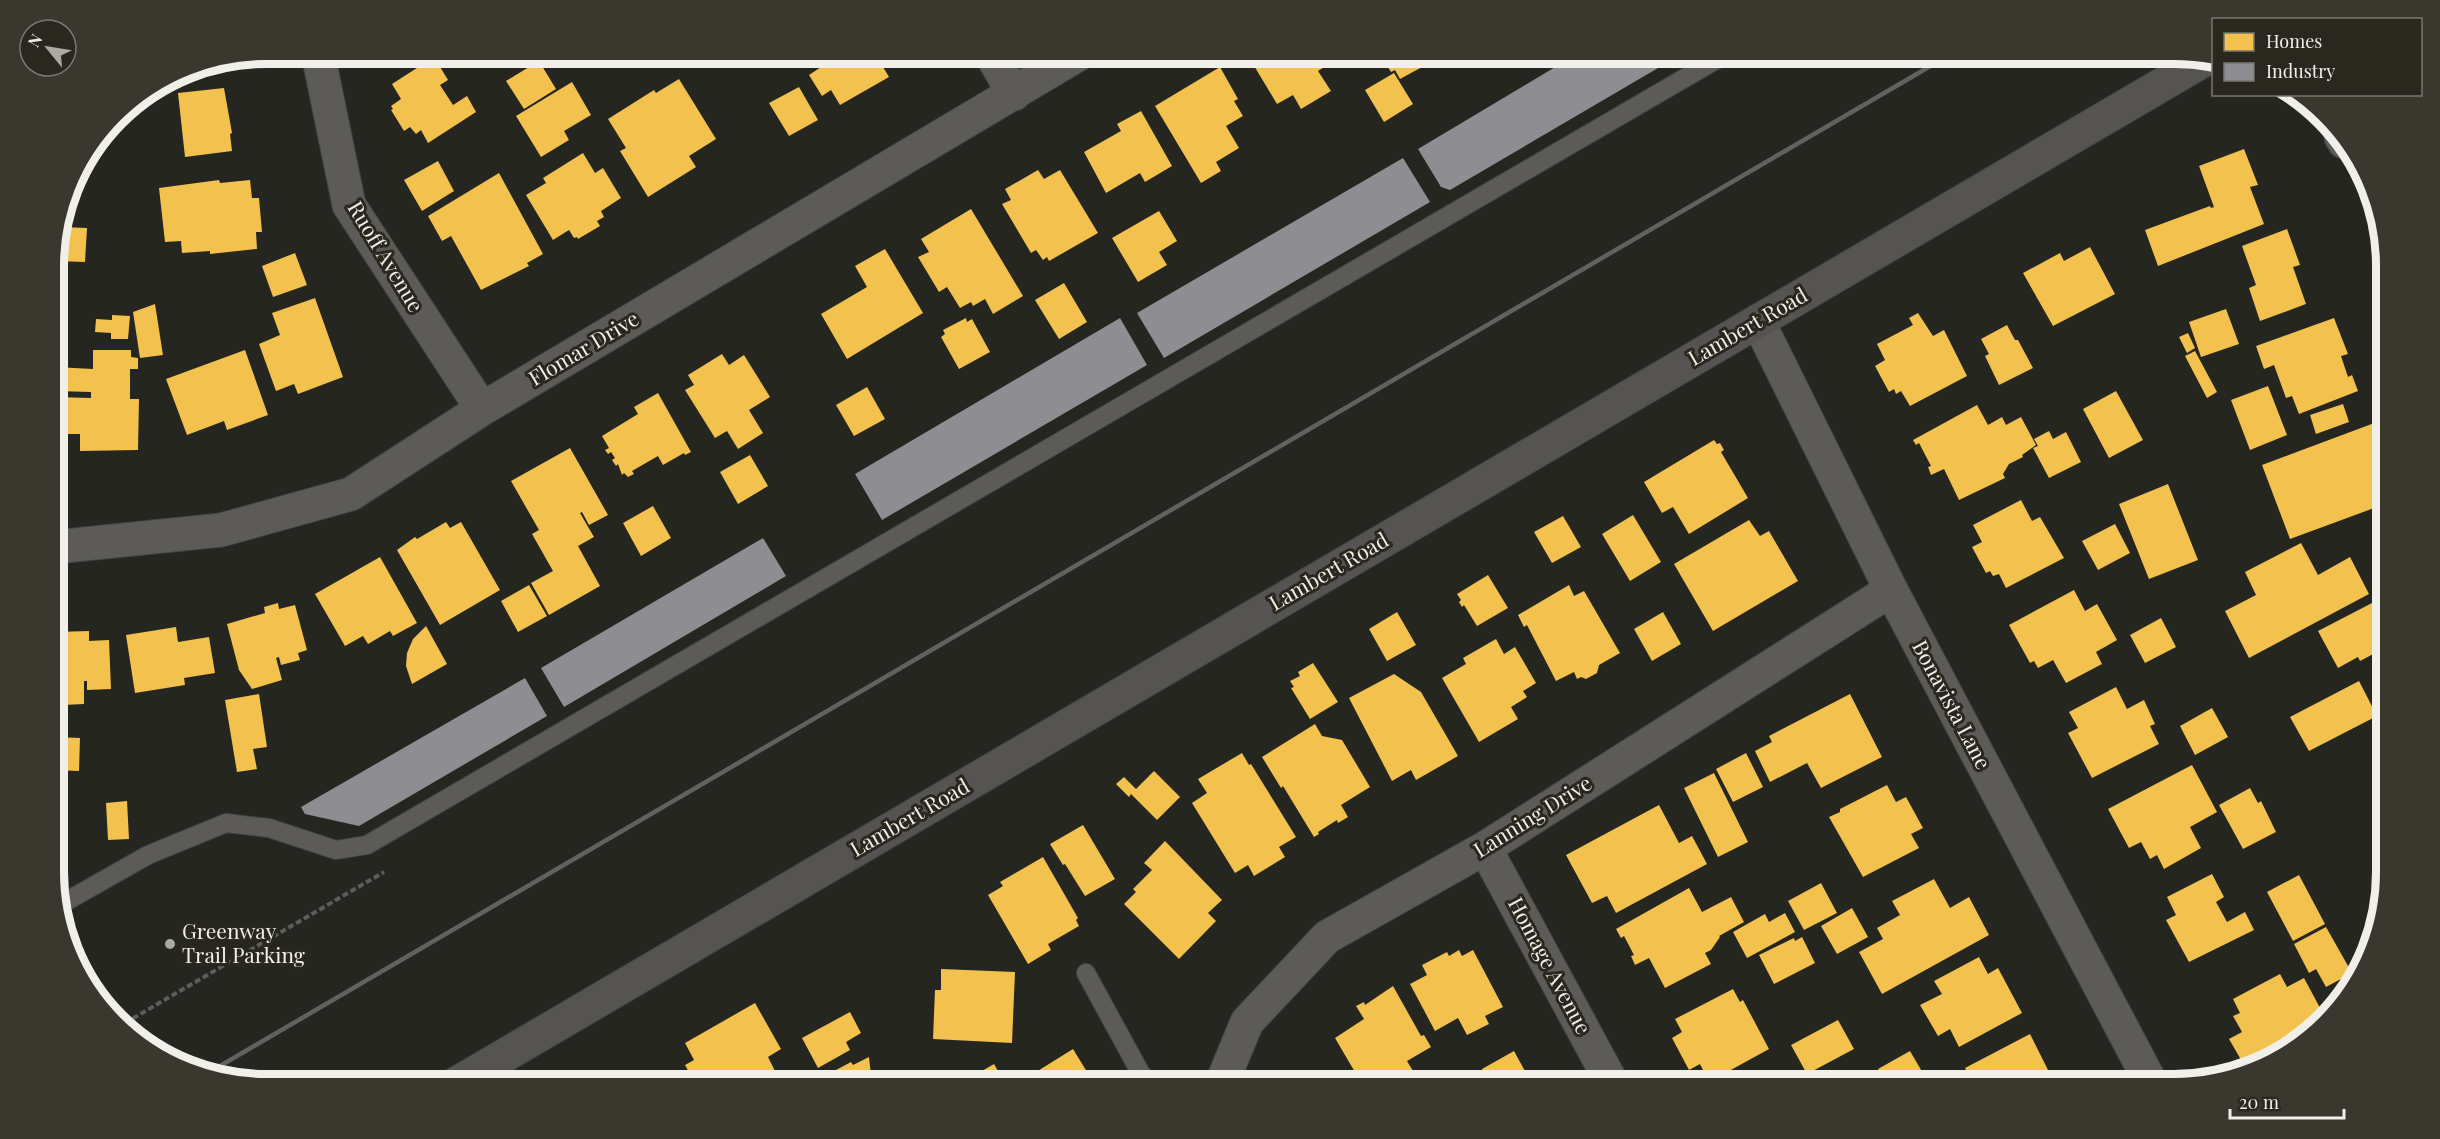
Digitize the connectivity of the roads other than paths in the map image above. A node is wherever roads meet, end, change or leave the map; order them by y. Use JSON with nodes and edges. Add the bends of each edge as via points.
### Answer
{"nodes":[{"id":1,"x":320,"y":64,"type":"edge"},
{"id":2,"x":997,"y":64,"type":"edge"},
{"id":3,"x":1063,"y":64,"type":"edge"},
{"id":4,"x":1709,"y":64,"type":"edge"},
{"id":5,"x":2194,"y":66,"type":"edge"},
{"id":6,"x":1014,"y":94,"type":"junction"},
{"id":7,"x":1758,"y":321,"type":"junction"},
{"id":8,"x":482,"y":410,"type":"junction"},
{"id":9,"x":65,"y":546,"type":"edge"},
{"id":10,"x":1891,"y":590,"type":"junction"},
{"id":11,"x":1485,"y":848,"type":"junction"},
{"id":12,"x":66,"y":901,"type":"edge"},
{"id":13,"x":1086,"y":973,"type":"dead end"},
{"id":14,"x":1607,"y":1074,"type":"edge"},
{"id":15,"x":2147,"y":1074,"type":"edge"},
{"id":16,"x":471,"y":1075,"type":"edge"},
{"id":17,"x":1142,"y":1075,"type":"edge"},
{"id":18,"x":1225,"y":1075,"type":"edge"}],
"edges":[{"from":1,"to":8,"type":"street","name":"Ruoff Avenue","via":[[349,205]]},
{"from":2,"to":6,"type":"street"},
{"from":3,"to":6,"type":"street","name":"Flomar Drive"},
{"from":4,"to":12,"type":"lane","via":[[367,845],[336,850],[269,828],[226,823],[148,855]]},
{"from":5,"to":7,"type":"main road","name":"Lambert Road"},
{"from":6,"to":8,"type":"street","name":"Flomar Drive"},
{"from":7,"to":10,"type":"street","name":"Bonavista Lane"},
{"from":7,"to":16,"type":"main road","name":"Lambert Road"},
{"from":8,"to":9,"type":"street","name":"Flomar Drive","via":[[351,494],[221,530]]},
{"from":10,"to":11,"type":"street","name":"Lanning Drive"},
{"from":10,"to":15,"type":"street","name":"Bonavista Lane"},
{"from":11,"to":14,"type":"street","name":"Homage Avenue"},
{"from":11,"to":18,"type":"street","name":"Lanning Drive","via":[[1327,936],[1247,1022]]},
{"from":13,"to":17,"type":"lane"}]}
